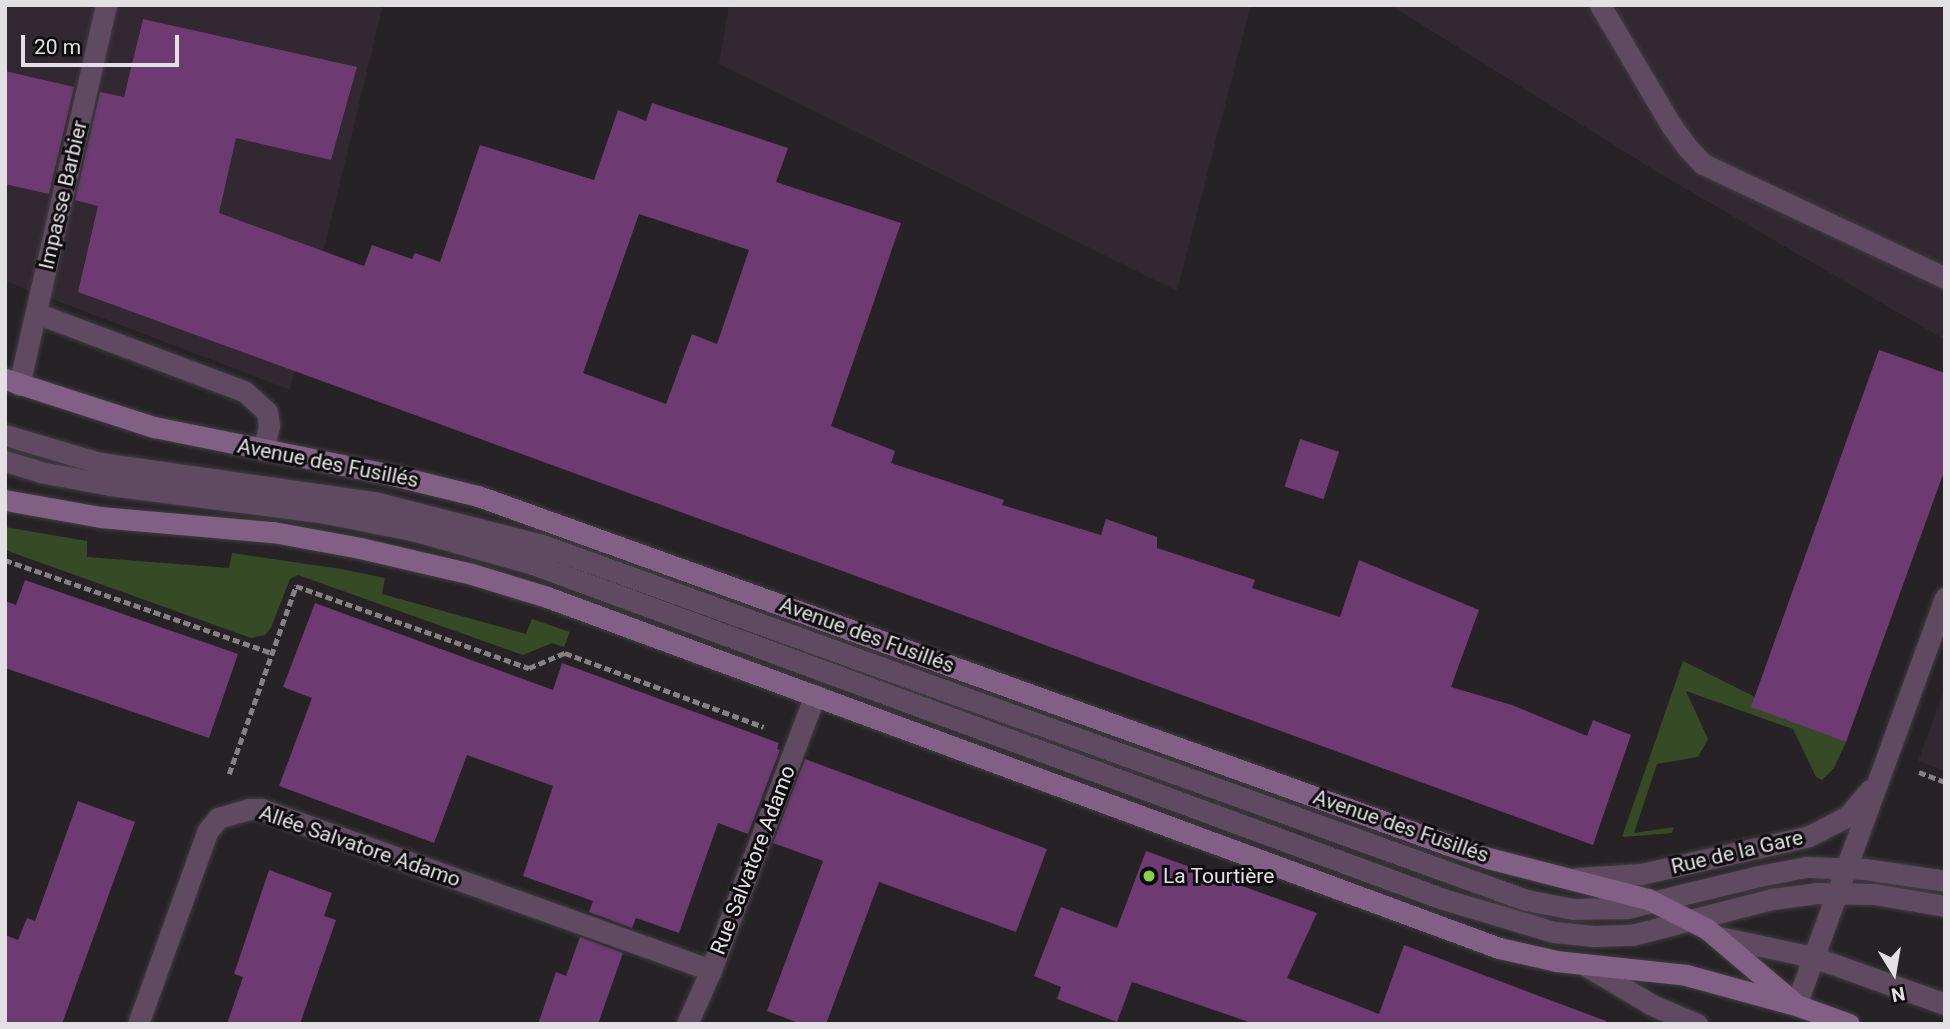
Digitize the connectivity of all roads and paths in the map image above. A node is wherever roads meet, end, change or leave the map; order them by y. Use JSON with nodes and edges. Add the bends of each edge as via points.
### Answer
{"nodes":[{"id":1,"x":106,"y":5,"type":"edge"},
{"id":2,"x":1600,"y":5,"type":"edge"},
{"id":3,"x":1945,"y":278,"type":"edge"},
{"id":4,"x":36,"y":313,"type":"junction"},
{"id":5,"x":12,"y":382,"type":"edge"},
{"id":6,"x":5,"y":435,"type":"edge"},
{"id":7,"x":263,"y":450,"type":"junction"},
{"id":8,"x":5,"y":461,"type":"edge"},
{"id":9,"x":5,"y":500,"type":"edge"},
{"id":10,"x":5,"y":559,"type":"edge"},
{"id":11,"x":1945,"y":597,"type":"edge"},
{"id":12,"x":272,"y":653,"type":"junction"},
{"id":13,"x":815,"y":695,"type":"junction"},
{"id":14,"x":798,"y":740,"type":"junction"},
{"id":15,"x":1883,"y":771,"type":"junction"},
{"id":16,"x":228,"y":813,"type":"junction"},
{"id":17,"x":1846,"y":868,"type":"junction"},
{"id":18,"x":1565,"y":878,"type":"junction"},
{"id":19,"x":1945,"y":881,"type":"edge"},
{"id":20,"x":1837,"y":892,"type":"junction"},
{"id":21,"x":1657,"y":903,"type":"junction"},
{"id":22,"x":1945,"y":906,"type":"edge"},
{"id":23,"x":1691,"y":921,"type":"junction"},
{"id":24,"x":1715,"y":936,"type":"junction"},
{"id":25,"x":1813,"y":957,"type":"junction"},
{"id":26,"x":1583,"y":964,"type":"junction"},
{"id":27,"x":711,"y":970,"type":"junction"},
{"id":28,"x":1945,"y":1004,"type":"edge"},
{"id":29,"x":1796,"y":1005,"type":"junction"},
{"id":30,"x":138,"y":1024,"type":"edge"},
{"id":31,"x":687,"y":1024,"type":"edge"},
{"id":32,"x":1696,"y":1024,"type":"edge"},
{"id":33,"x":1849,"y":1024,"type":"edge"}],
"edges":[{"from":1,"to":4,"type":"street","name":"Impasse Barbier"},
{"from":2,"to":3,"type":"street","via":[[1671,125],[1703,164]]},
{"from":4,"to":5,"type":"street","name":"Impasse Barbier"},
{"from":4,"to":7,"type":"street","via":[[244,391],[267,412]]},
{"from":5,"to":7,"type":"main road","name":"Avenue des Fusillés","via":[[154,427]]},
{"from":6,"to":21,"type":"street","via":[[100,463],[374,502],[506,535],[1501,894],[1573,909]]},
{"from":7,"to":18,"type":"main road","name":"Avenue des Fusillés","via":[[392,475],[514,508],[1446,844]]},
{"from":8,"to":23,"type":"street","via":[[110,485],[325,513],[412,530],[533,564],[1504,919],[1594,936],[1632,935]]},
{"from":9,"to":13,"type":"main road","via":[[100,517],[273,532],[436,565],[547,597]]},
{"from":10,"to":12,"type":"path"},
{"from":11,"to":15,"type":"street","name":"Rue de la Gare"},
{"from":12,"to":14,"type":"path","via":[[296,586],[530,668],[565,653]]},
{"from":12,"to":16,"type":"path","via":[[229,774]]},
{"from":13,"to":14,"type":"street","name":"Rue Salvatore Adamo"},
{"from":13,"to":26,"type":"main road","via":[[1486,944]]},
{"from":14,"to":27,"type":"street","name":"Rue Salvatore Adamo"},
{"from":15,"to":17,"type":"street","name":"Rue de la Gare"},
{"from":15,"to":18,"type":"street","name":"Rue de la Gare","via":[[1848,816],[1809,836],[1641,874]]},
{"from":16,"to":27,"type":"street","name":"Allée Salvatore Adamo","via":[[261,809]]},
{"from":16,"to":30,"type":"street","name":"Allée Salvatore Adamo","via":[[206,832]]},
{"from":17,"to":19,"type":"street"},
{"from":17,"to":20,"type":"street","name":"Rue de la Gare"},
{"from":17,"to":21,"type":"street","via":[[1786,870]]},
{"from":18,"to":21,"type":"main road","name":"Avenue des Fusillés"},
{"from":20,"to":22,"type":"street"},
{"from":20,"to":23,"type":"street","via":[[1772,899]]},
{"from":20,"to":25,"type":"street","name":"Rue de la Gare"},
{"from":21,"to":23,"type":"main road","name":"Avenue des Fusillés"},
{"from":23,"to":24,"type":"main road","name":"Avenue des Fusillés"},
{"from":24,"to":25,"type":"street","name":"Avenue des Fusillés"},
{"from":24,"to":29,"type":"main road","name":"Avenue des Fusillés"},
{"from":25,"to":28,"type":"street","name":"Avenue des Fusillés"},
{"from":25,"to":29,"type":"street","name":"Rue de la Gare"},
{"from":26,"to":29,"type":"main road","via":[[1686,975]]},
{"from":26,"to":32,"type":"street","via":[[1652,1005]]},
{"from":27,"to":31,"type":"street","name":"Rue Salvatore Adamo"},
{"from":29,"to":33,"type":"main road"}]}
